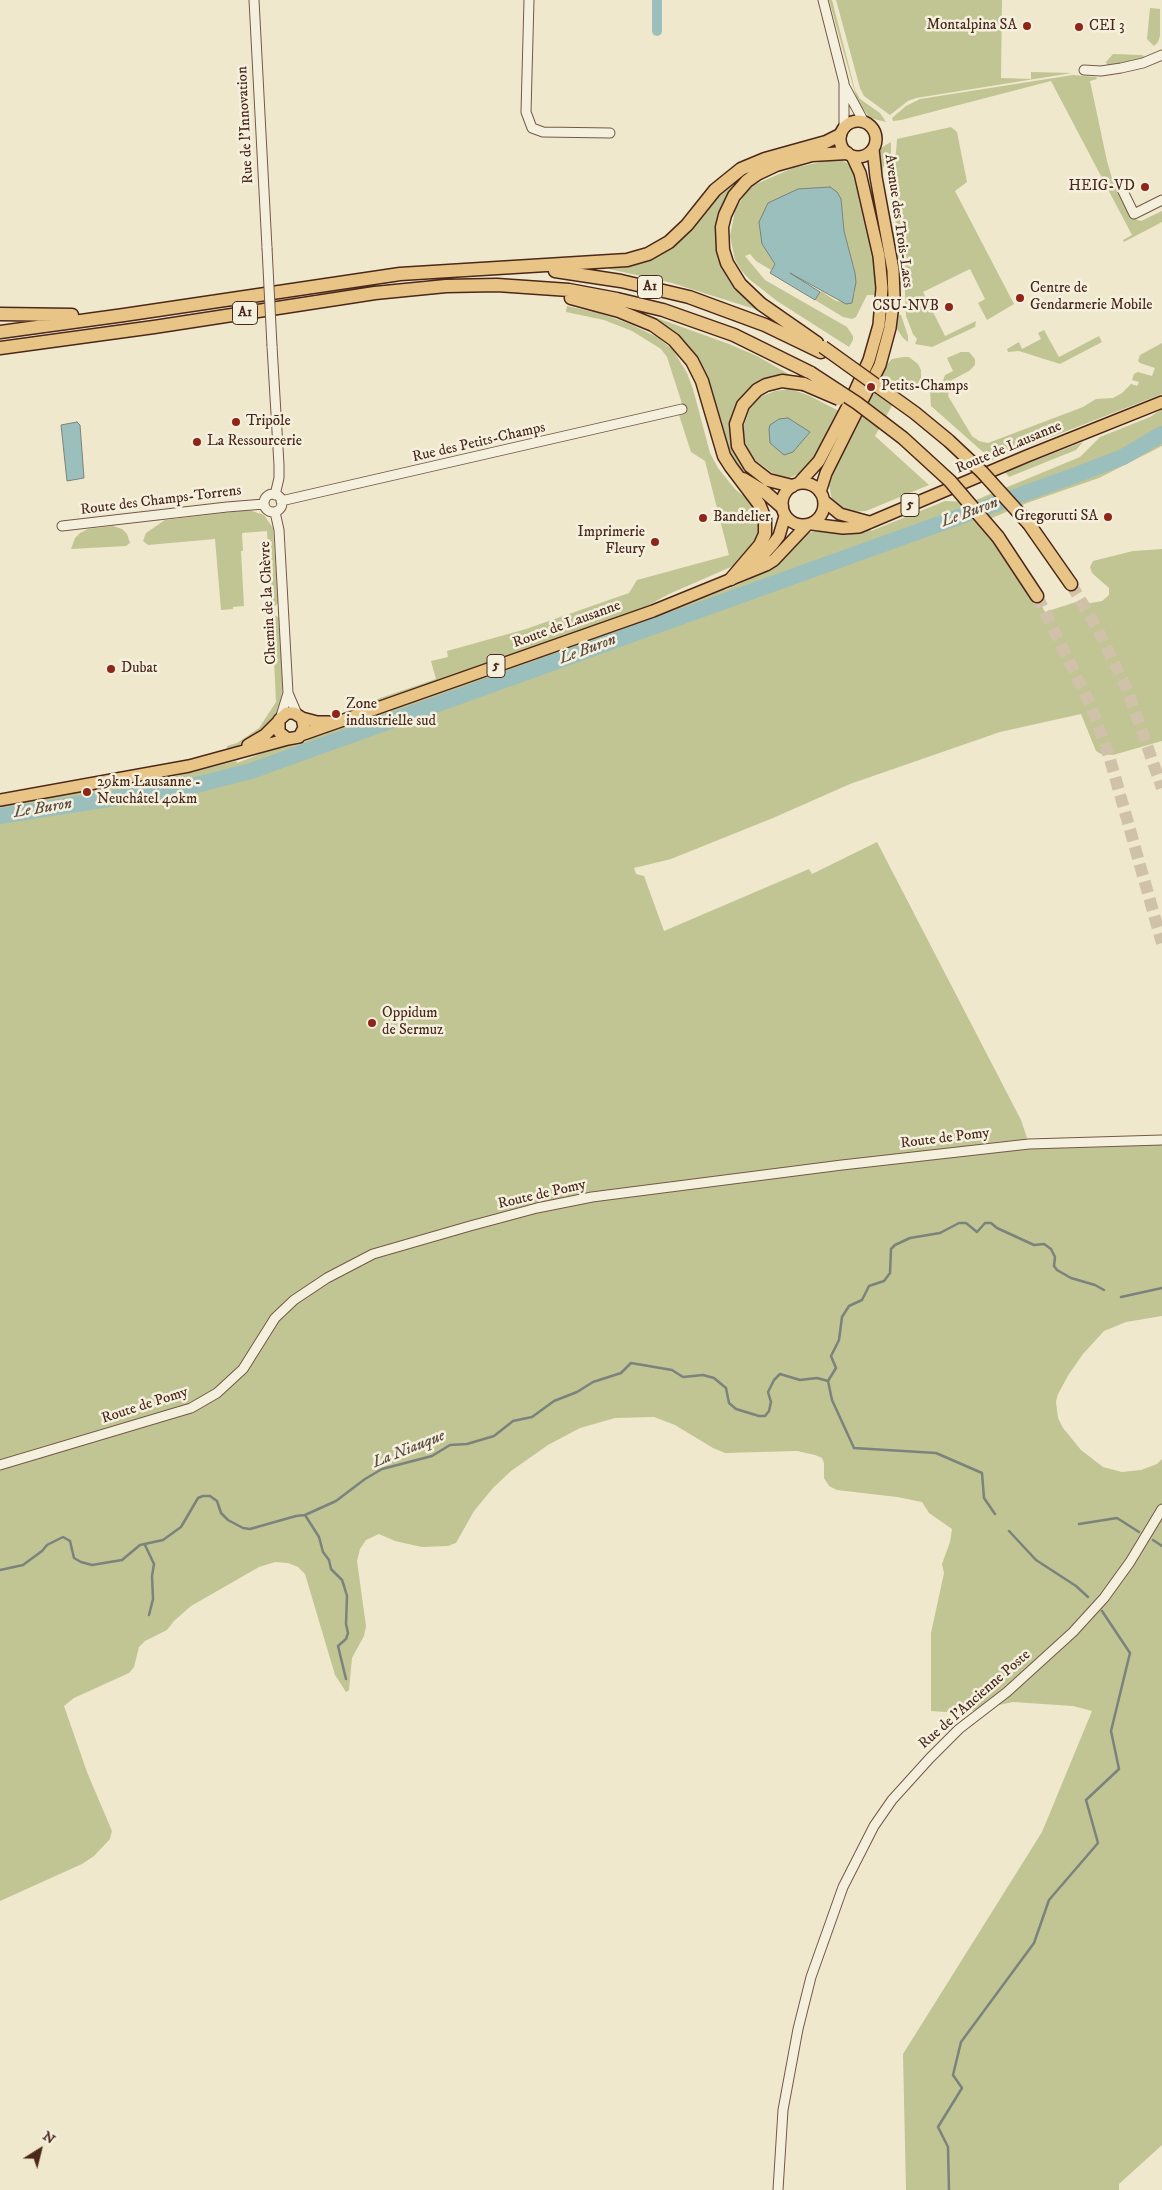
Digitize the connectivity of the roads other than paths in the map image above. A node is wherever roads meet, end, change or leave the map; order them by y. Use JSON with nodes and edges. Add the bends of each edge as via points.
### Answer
{"nodes":[{"id":1,"x":254,"y":0,"type":"edge"},
{"id":2,"x":529,"y":0,"type":"edge"},
{"id":3,"x":823,"y":0,"type":"edge"},
{"id":4,"x":1162,"y":55,"type":"edge"},
{"id":5,"x":1084,"y":70,"type":"dead end"},
{"id":6,"x":844,"y":83,"type":"junction"},
{"id":7,"x":864,"y":122,"type":"junction"},
{"id":8,"x":842,"y":131,"type":"junction"},
{"id":9,"x":610,"y":133,"type":"dead end"},
{"id":10,"x":873,"y":149,"type":"junction"},
{"id":11,"x":850,"y":154,"type":"junction"},
{"id":12,"x":1120,"y":185,"type":"dead end"},
{"id":13,"x":1162,"y":200,"type":"edge"},
{"id":14,"x":467,"y":269,"type":"junction"},
{"id":15,"x":490,"y":285,"type":"junction"},
{"id":16,"x":0,"y":314,"type":"edge"},
{"id":17,"x":124,"y":315,"type":"junction"},
{"id":18,"x":0,"y":332,"type":"edge"},
{"id":19,"x":0,"y":348,"type":"edge"},
{"id":20,"x":822,"y":350,"type":"junction"},
{"id":21,"x":808,"y":379,"type":"junction"},
{"id":22,"x":1162,"y":402,"type":"edge"},
{"id":23,"x":682,"y":409,"type":"dead end"},
{"id":24,"x":731,"y":467,"type":"junction"},
{"id":25,"x":795,"y":485,"type":"junction"},
{"id":26,"x":822,"y":496,"type":"junction"},
{"id":27,"x":278,"y":498,"type":"junction"},
{"id":28,"x":264,"y":504,"type":"junction"},
{"id":29,"x":274,"y":512,"type":"junction"},
{"id":30,"x":783,"y":512,"type":"junction"},
{"id":31,"x":869,"y":522,"type":"junction"},
{"id":32,"x":810,"y":524,"type":"junction"},
{"id":33,"x":62,"y":526,"type":"dead end"},
{"id":34,"x":747,"y":572,"type":"junction"},
{"id":35,"x":731,"y":579,"type":"junction"},
{"id":36,"x":1071,"y":584,"type":"tunnel mouth"},
{"id":37,"x":1038,"y":596,"type":"tunnel mouth"},
{"id":38,"x":288,"y":693,"type":"junction"},
{"id":39,"x":299,"y":716,"type":"junction"},
{"id":40,"x":280,"y":719,"type":"junction"},
{"id":41,"x":338,"y":721,"type":"junction"},
{"id":42,"x":301,"y":735,"type":"junction"},
{"id":43,"x":288,"y":739,"type":"junction"},
{"id":44,"x":234,"y":754,"type":"junction"},
{"id":45,"x":0,"y":800,"type":"edge"},
{"id":46,"x":1162,"y":1140,"type":"edge"},
{"id":47,"x":0,"y":1465,"type":"edge"},
{"id":48,"x":1162,"y":1509,"type":"edge"},
{"id":49,"x":778,"y":2190,"type":"edge"}],
"edges":[{"from":1,"to":27,"type":"street","name":"Rue de l'Innovation","bridge":true,"via":[[279,465]]},
{"from":2,"to":9,"type":"street","via":[[526,112],[532,128],[544,132]]},
{"from":3,"to":6,"type":"street","name":"Avenue des Trois-Lacs"},
{"from":4,"to":5,"type":"street","via":[[1121,68]]},
{"from":6,"to":7,"type":"street","name":"Avenue des Trois-Lacs"},
{"from":6,"to":8,"type":"street","name":"Avenue des Trois-Lacs"},
{"from":7,"to":8,"type":"main road","via":[[855,121]]},
{"from":7,"to":10,"type":"main road","name":"Avenue des Trois-Lacs","via":[[876,134]]},
{"from":8,"to":11,"type":"main road","name":"Avenue des Trois-Lacs","via":[[842,147]]},
{"from":8,"to":14,"type":"highway","via":[[821,143],[741,169],[715,190],[675,237],[648,254],[620,262]]},
{"from":10,"to":11,"type":"main road","name":"Avenue des Trois-Lacs","via":[[862,156]]},
{"from":10,"to":26,"type":"main road","name":"Avenue des Trois-Lacs","via":[[893,270],[890,328],[880,365],[826,473]]},
{"from":11,"to":20,"type":"highway","via":[[812,156],[776,165],[757,174],[734,196],[722,227],[727,263],[740,284]]},
{"from":11,"to":25,"type":"main road","name":"Avenue des Trois-Lacs","via":[[863,186],[879,256],[882,288],[878,325],[869,360],[850,402],[819,460]]},
{"from":12,"to":13,"type":"street","via":[[1134,214]]},
{"from":14,"to":17,"type":"highway","number":"A1","via":[[375,276]]},
{"from":14,"to":20,"type":"highway","number":"A1","via":[[554,271],[646,286],[742,316]]},
{"from":15,"to":19,"type":"highway","number":"A1","via":[[425,287],[375,293]]},
{"from":15,"to":21,"type":"highway","number":"A1","via":[[569,290],[664,310],[734,335]]},
{"from":15,"to":24,"type":"highway","via":[[604,306],[644,320],[665,333],[682,348],[696,368],[721,447]]},
{"from":16,"to":17,"type":"highway"},
{"from":17,"to":18,"type":"highway","number":"A1"},
{"from":20,"to":36,"type":"highway","bridge":true,"via":[[915,413],[961,452],[1029,524]]},
{"from":21,"to":25,"type":"highway","via":[[761,388],[746,401],[736,424],[738,446],[750,466],[768,480]]},
{"from":21,"to":37,"type":"highway","bridge":true,"via":[[903,438],[950,482],[998,537]]},
{"from":22,"to":31,"type":"main road","name":"Route de Lausanne","number":"5"},
{"from":23,"to":27,"type":"street","name":"Rue des Petits-Champs"},
{"from":24,"to":30,"type":"highway","via":[[770,496]]},
{"from":24,"to":35,"type":"highway","via":[[759,504],[765,529],[758,548]]},
{"from":25,"to":26,"type":"main road","via":[[812,485]]},
{"from":25,"to":30,"type":"main road","via":[[783,496]]},
{"from":26,"to":31,"type":"main road","via":[[840,514]]},
{"from":26,"to":32,"type":"main road","via":[[823,512]]},
{"from":27,"to":28,"type":"street","via":[[268,496]]},
{"from":27,"to":29,"type":"street","via":[[280,508]]},
{"from":28,"to":29,"type":"street"},
{"from":28,"to":33,"type":"street","name":"Route des Champs-Torrens"},
{"from":29,"to":38,"type":"street","name":"Chemin de la Chèvre","via":[[278,530]]},
{"from":30,"to":32,"type":"main road","via":[[795,524]]},
{"from":30,"to":34,"type":"main road","name":"Route de Lausanne","number":"5","via":[[779,536]]},
{"from":31,"to":32,"type":"main road","name":"Route de Lausanne","number":"5","via":[[850,528]]},
{"from":32,"to":34,"type":"main road","name":"Route de Lausanne","number":"5","via":[[774,560]]},
{"from":34,"to":35,"type":"main road","name":"Route de Lausanne","number":"5"},
{"from":35,"to":41,"type":"main road","name":"Route de Lausanne","number":"5","via":[[624,621]]},
{"from":38,"to":39,"type":"street","name":"Chemin de la Chèvre"},
{"from":38,"to":40,"type":"street","name":"Chemin de la Chèvre"},
{"from":39,"to":40,"type":"main road","via":[[287,713]]},
{"from":39,"to":41,"type":"main road","name":"Route de Lausanne","number":"5","via":[[322,723]]},
{"from":39,"to":42,"type":"main road","via":[[304,728]]},
{"from":40,"to":43,"type":"main road","via":[[279,732]]},
{"from":40,"to":44,"type":"main road","via":[[265,735]]},
{"from":41,"to":42,"type":"main road","name":"Route de Lausanne","number":"5"},
{"from":42,"to":43,"type":"main road"},
{"from":43,"to":44,"type":"main road"},
{"from":44,"to":45,"type":"main road","via":[[138,777]]},
{"from":46,"to":47,"type":"street","name":"Route de Pomy","via":[[1029,1144],[842,1165],[592,1197],[470,1226],[373,1254],[327,1278],[294,1300],[275,1318],[237,1376],[217,1393],[190,1408]]},
{"from":48,"to":49,"type":"street","name":"Rue de l'Ancienne Poste","via":[[1109,1590],[1079,1625],[1007,1692],[953,1735],[892,1800],[874,1826],[843,1887],[798,2028],[783,2110]]}]}
